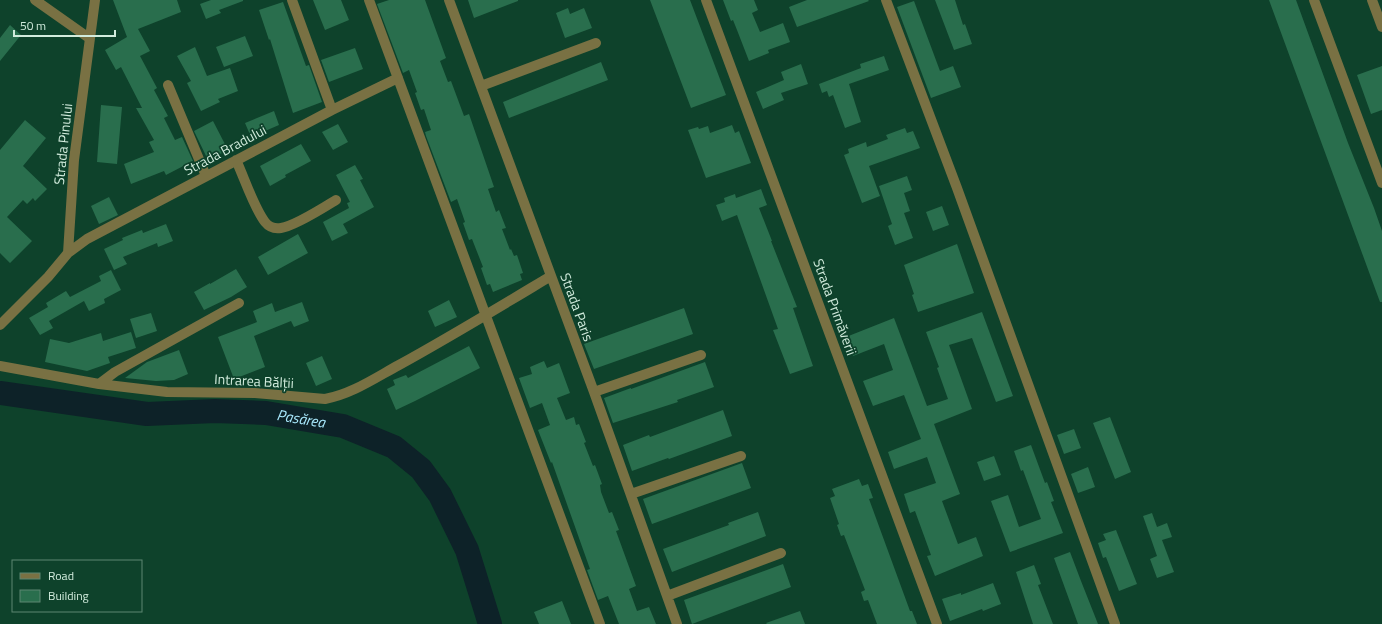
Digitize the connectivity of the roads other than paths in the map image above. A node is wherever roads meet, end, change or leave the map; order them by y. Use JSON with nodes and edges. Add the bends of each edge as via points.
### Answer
{"nodes":[{"id":1,"x":35,"y":0,"type":"edge"},
{"id":2,"x":95,"y":0,"type":"edge"},
{"id":3,"x":292,"y":0,"type":"edge"},
{"id":4,"x":370,"y":0,"type":"edge"},
{"id":5,"x":449,"y":0,"type":"edge"},
{"id":6,"x":706,"y":0,"type":"edge"},
{"id":7,"x":886,"y":0,"type":"edge"},
{"id":8,"x":1314,"y":0,"type":"edge"},
{"id":9,"x":1372,"y":0,"type":"edge"},
{"id":10,"x":1382,"y":26,"type":"edge"},
{"id":11,"x":89,"y":38,"type":"junction"},
{"id":12,"x":596,"y":43,"type":"dead end"},
{"id":13,"x":398,"y":78,"type":"junction"},
{"id":14,"x":168,"y":85,"type":"dead end"},
{"id":15,"x":481,"y":86,"type":"junction"},
{"id":16,"x":332,"y":110,"type":"junction"},
{"id":17,"x":236,"y":160,"type":"junction"},
{"id":18,"x":206,"y":176,"type":"junction"},
{"id":19,"x":1382,"y":183,"type":"edge"},
{"id":20,"x":336,"y":200,"type":"dead end"},
{"id":21,"x":68,"y":253,"type":"junction"},
{"id":22,"x":551,"y":276,"type":"junction"},
{"id":23,"x":239,"y":303,"type":"dead end"},
{"id":24,"x":487,"y":314,"type":"junction"},
{"id":25,"x":0,"y":325,"type":"edge"},
{"id":26,"x":701,"y":355,"type":"dead end"},
{"id":27,"x":0,"y":366,"type":"edge"},
{"id":28,"x":99,"y":384,"type":"junction"},
{"id":29,"x":594,"y":392,"type":"junction"},
{"id":30,"x":741,"y":456,"type":"dead end"},
{"id":31,"x":630,"y":494,"type":"junction"},
{"id":32,"x":781,"y":554,"type":"dead end"},
{"id":33,"x":667,"y":596,"type":"junction"},
{"id":34,"x":600,"y":624,"type":"edge"},
{"id":35,"x":677,"y":624,"type":"edge"},
{"id":36,"x":937,"y":624,"type":"edge"},
{"id":37,"x":1115,"y":624,"type":"edge"}],
"edges":[{"from":1,"to":11,"type":"street"},
{"from":2,"to":11,"type":"street","name":"Strada Pinului"},
{"from":3,"to":16,"type":"street"},
{"from":4,"to":13,"type":"street"},
{"from":5,"to":15,"type":"street","name":"Strada Paris"},
{"from":6,"to":36,"type":"street","name":"Strada Primăverii"},
{"from":7,"to":37,"type":"street"},
{"from":8,"to":19,"type":"street"},
{"from":9,"to":10,"type":"street"},
{"from":11,"to":21,"type":"street","name":"Strada Pinului","via":[[74,160]]},
{"from":12,"to":15,"type":"street"},
{"from":13,"to":16,"type":"street","name":"Strada Bradului"},
{"from":13,"to":24,"type":"street"},
{"from":14,"to":18,"type":"street"},
{"from":15,"to":22,"type":"street","name":"Strada Paris"},
{"from":16,"to":17,"type":"street","name":"Strada Bradului"},
{"from":17,"to":18,"type":"street","name":"Strada Bradului"},
{"from":17,"to":20,"type":"street","via":[[258,209],[265,222],[272,228],[281,228],[297,222]]},
{"from":18,"to":21,"type":"street","name":"Strada Bradului","via":[[87,239]]},
{"from":21,"to":25,"type":"street","name":"Strada Bradului"},
{"from":22,"to":24,"type":"street","name":"Intrarea Bălții"},
{"from":22,"to":29,"type":"street","name":"Strada Paris"},
{"from":23,"to":28,"type":"street","via":[[115,372]]},
{"from":24,"to":28,"type":"street","name":"Intrarea Bălții","via":[[361,386],[325,399],[255,393],[168,392]]},
{"from":24,"to":34,"type":"street"},
{"from":26,"to":29,"type":"street"},
{"from":27,"to":28,"type":"street","name":"Intrarea Bălții"},
{"from":29,"to":31,"type":"street","name":"Strada Paris"},
{"from":30,"to":31,"type":"street"},
{"from":31,"to":33,"type":"street","name":"Strada Paris"},
{"from":32,"to":33,"type":"street"},
{"from":33,"to":35,"type":"street","name":"Strada Paris"}]}
